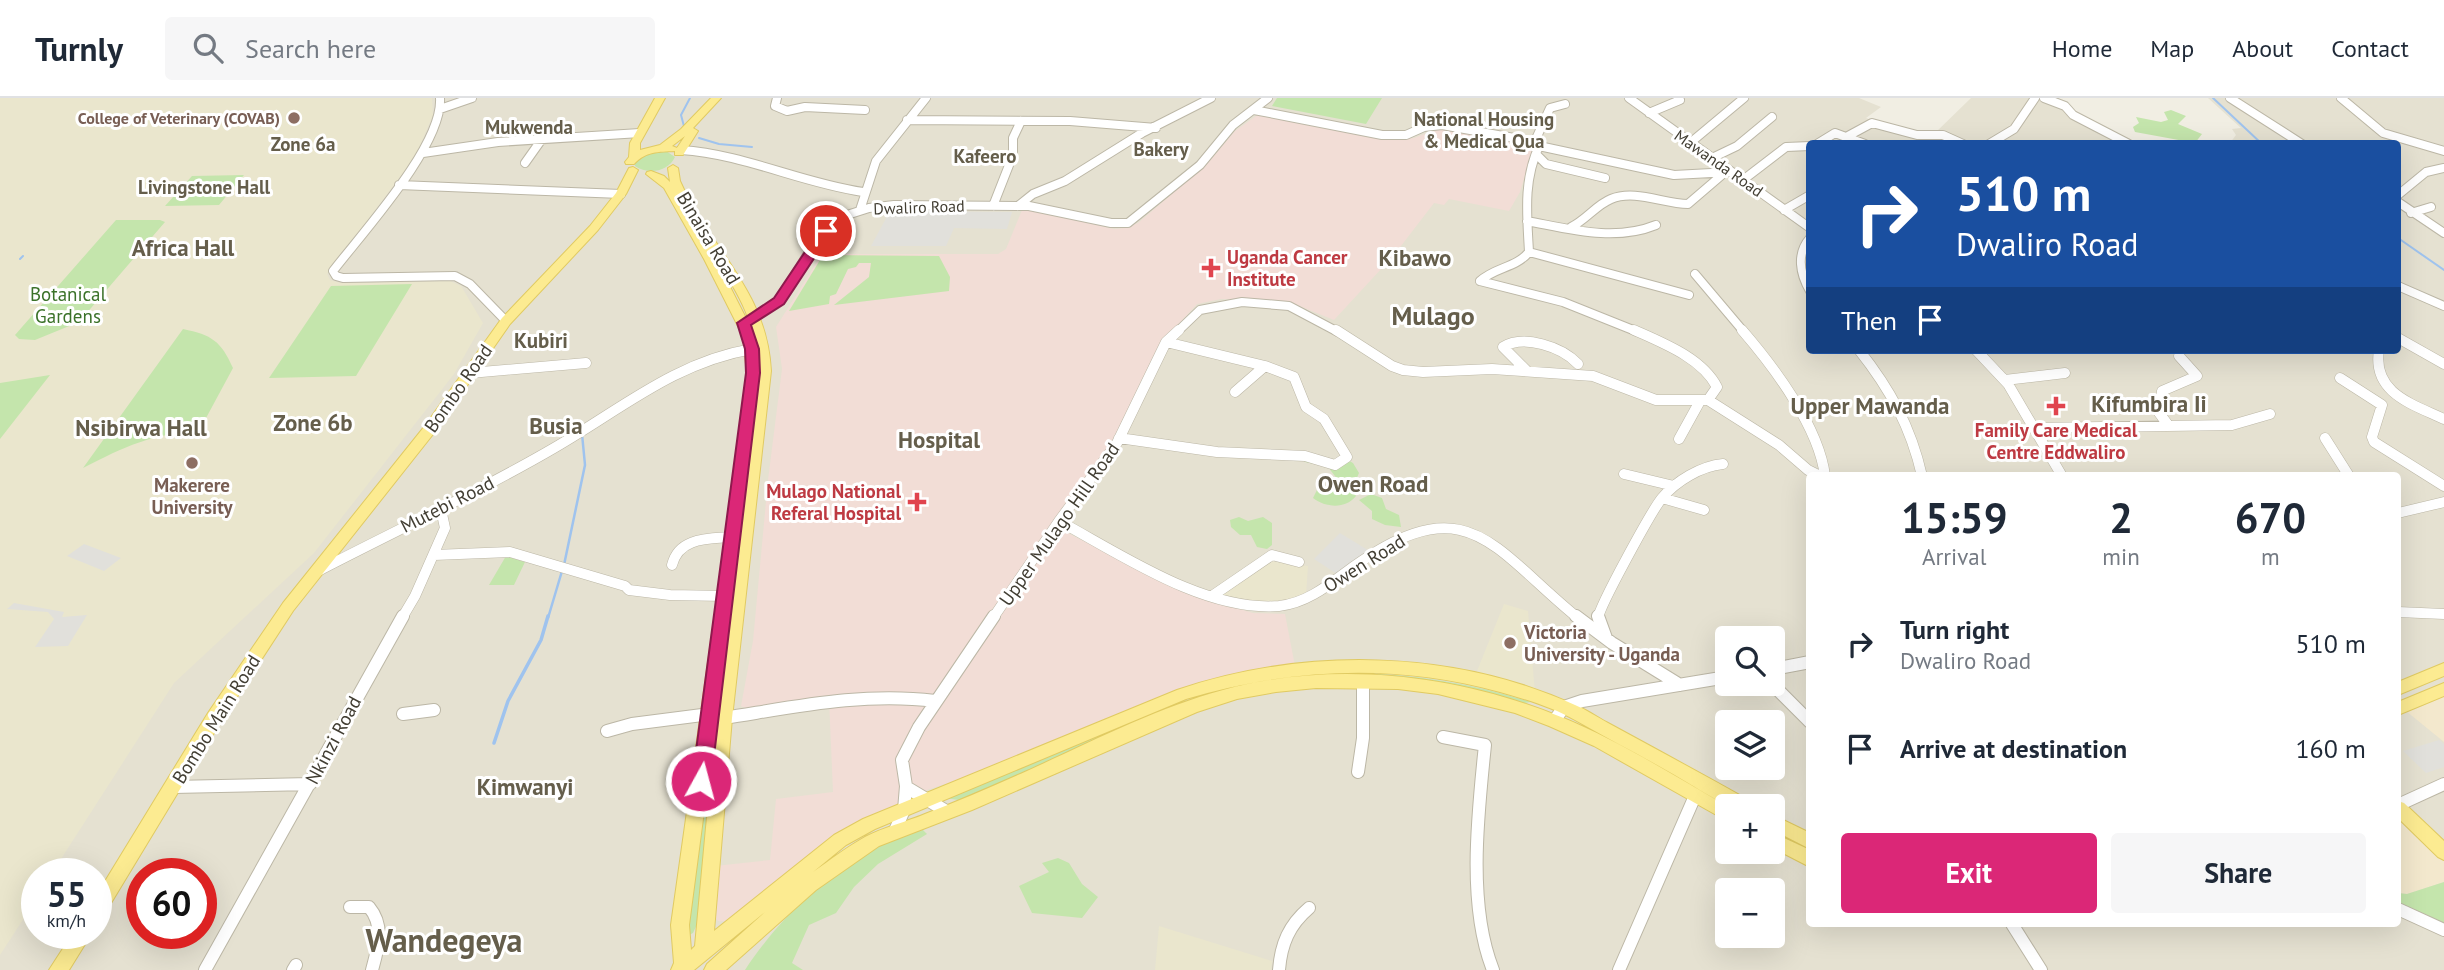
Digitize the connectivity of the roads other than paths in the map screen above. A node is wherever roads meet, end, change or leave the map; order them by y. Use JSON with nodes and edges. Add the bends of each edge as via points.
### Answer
{"nodes":[{"id":1,"x":439,"y":98,"type":"edge"},
{"id":2,"x":472,"y":98,"type":"edge"},
{"id":3,"x":660,"y":98,"type":"edge"},
{"id":4,"x":716,"y":98,"type":"edge"},
{"id":5,"x":724,"y":98,"type":"edge"},
{"id":6,"x":777,"y":98,"type":"edge"},
{"id":7,"x":926,"y":98,"type":"edge"},
{"id":8,"x":1212,"y":98,"type":"edge"},
{"id":9,"x":1268,"y":98,"type":"edge"},
{"id":10,"x":1744,"y":98,"type":"edge"},
{"id":11,"x":2035,"y":98,"type":"edge"},
{"id":12,"x":2044,"y":98,"type":"edge"},
{"id":13,"x":2230,"y":98,"type":"edge"},
{"id":14,"x":2341,"y":98,"type":"edge"},
{"id":15,"x":1633,"y":99,"type":"edge"},
{"id":16,"x":1680,"y":100,"type":"dead end"},
{"id":17,"x":1565,"y":104,"type":"dead end"},
{"id":18,"x":440,"y":109,"type":"junction"},
{"id":19,"x":865,"y":110,"type":"dead end"},
{"id":20,"x":1254,"y":110,"type":"junction"},
{"id":21,"x":1649,"y":113,"type":"junction"},
{"id":22,"x":1772,"y":117,"type":"dead end"},
{"id":23,"x":907,"y":120,"type":"junction"},
{"id":24,"x":1021,"y":121,"type":"junction"},
{"id":25,"x":1156,"y":128,"type":"junction"},
{"id":26,"x":639,"y":134,"type":"junction"},
{"id":27,"x":1848,"y":136,"type":"junction"},
{"id":28,"x":542,"y":139,"type":"junction"},
{"id":29,"x":1822,"y":140,"type":"edge"},
{"id":30,"x":1856,"y":140,"type":"edge"},
{"id":31,"x":1954,"y":140,"type":"edge"},
{"id":32,"x":2000,"y":140,"type":"edge"},
{"id":33,"x":2121,"y":140,"type":"edge"},
{"id":34,"x":2296,"y":140,"type":"edge"},
{"id":35,"x":1690,"y":143,"type":"junction"},
{"id":36,"x":1806,"y":146,"type":"edge"},
{"id":37,"x":1537,"y":147,"type":"junction"},
{"id":38,"x":659,"y":148,"type":"junction"},
{"id":39,"x":680,"y":151,"type":"junction"},
{"id":40,"x":2444,"y":151,"type":"edge"},
{"id":41,"x":423,"y":153,"type":"junction"},
{"id":42,"x":634,"y":157,"type":"junction"},
{"id":43,"x":1712,"y":158,"type":"junction"},
{"id":44,"x":525,"y":163,"type":"dead end"},
{"id":45,"x":673,"y":168,"type":"junction"},
{"id":46,"x":2444,"y":168,"type":"edge"},
{"id":47,"x":1727,"y":173,"type":"junction"},
{"id":48,"x":1605,"y":178,"type":"dead end"},
{"id":49,"x":635,"y":179,"type":"junction"},
{"id":50,"x":1743,"y":180,"type":"junction"},
{"id":51,"x":399,"y":185,"type":"junction"},
{"id":52,"x":863,"y":192,"type":"junction"},
{"id":53,"x":2401,"y":193,"type":"edge"},
{"id":54,"x":1806,"y":197,"type":"edge"},
{"id":55,"x":2401,"y":204,"type":"edge"},
{"id":56,"x":993,"y":205,"type":"junction"},
{"id":57,"x":1018,"y":206,"type":"junction"},
{"id":58,"x":2431,"y":207,"type":"dead end"},
{"id":59,"x":1784,"y":210,"type":"junction"},
{"id":60,"x":860,"y":211,"type":"junction"},
{"id":61,"x":2411,"y":212,"type":"junction"},
{"id":62,"x":1527,"y":221,"type":"junction"},
{"id":63,"x":1656,"y":225,"type":"dead end"},
{"id":64,"x":1806,"y":225,"type":"edge"},
{"id":65,"x":1571,"y":227,"type":"junction"},
{"id":66,"x":2444,"y":233,"type":"edge"},
{"id":67,"x":1806,"y":244,"type":"edge"},
{"id":68,"x":1529,"y":252,"type":"junction"},
{"id":69,"x":1695,"y":274,"type":"dead end"},
{"id":70,"x":1806,"y":282,"type":"edge"},
{"id":71,"x":2401,"y":287,"type":"edge"},
{"id":72,"x":1689,"y":295,"type":"dead end"},
{"id":73,"x":2444,"y":306,"type":"edge"},
{"id":74,"x":750,"y":319,"type":"junction"},
{"id":75,"x":506,"y":321,"type":"junction"},
{"id":76,"x":2401,"y":340,"type":"edge"},
{"id":77,"x":1167,"y":342,"type":"junction"},
{"id":78,"x":752,"y":349,"type":"junction"},
{"id":79,"x":1862,"y":354,"type":"edge"},
{"id":80,"x":1980,"y":354,"type":"edge"},
{"id":81,"x":2378,"y":354,"type":"edge"},
{"id":82,"x":2179,"y":356,"type":"dead end"},
{"id":83,"x":586,"y":363,"type":"dead end"},
{"id":84,"x":1578,"y":364,"type":"dead end"},
{"id":85,"x":2444,"y":365,"type":"edge"},
{"id":86,"x":1265,"y":366,"type":"junction"},
{"id":87,"x":1527,"y":371,"type":"junction"},
{"id":88,"x":470,"y":373,"type":"junction"},
{"id":89,"x":2065,"y":373,"type":"dead end"},
{"id":90,"x":2340,"y":379,"type":"dead end"},
{"id":91,"x":2005,"y":380,"type":"junction"},
{"id":92,"x":1235,"y":392,"type":"dead end"},
{"id":93,"x":1704,"y":401,"type":"junction"},
{"id":94,"x":2270,"y":414,"type":"dead end"},
{"id":95,"x":2444,"y":419,"type":"edge"},
{"id":96,"x":2168,"y":425,"type":"junction"},
{"id":97,"x":2037,"y":428,"type":"junction"},
{"id":98,"x":1119,"y":438,"type":"junction"},
{"id":99,"x":2325,"y":438,"type":"dead end"},
{"id":100,"x":1679,"y":439,"type":"dead end"},
{"id":101,"x":1723,"y":464,"type":"dead end"},
{"id":102,"x":1816,"y":472,"type":"edge"},
{"id":103,"x":1822,"y":472,"type":"edge"},
{"id":104,"x":1921,"y":472,"type":"edge"},
{"id":105,"x":2060,"y":472,"type":"edge"},
{"id":106,"x":2346,"y":472,"type":"edge"},
{"id":107,"x":1624,"y":474,"type":"dead end"},
{"id":108,"x":1674,"y":485,"type":"junction"},
{"id":109,"x":2444,"y":486,"type":"edge"},
{"id":110,"x":1662,"y":498,"type":"junction"},
{"id":111,"x":2444,"y":502,"type":"edge"},
{"id":112,"x":435,"y":510,"type":"junction"},
{"id":113,"x":1704,"y":510,"type":"dead end"},
{"id":114,"x":2401,"y":512,"type":"edge"},
{"id":115,"x":1059,"y":522,"type":"junction"},
{"id":116,"x":346,"y":533,"type":"joint"},
{"id":117,"x":732,"y":537,"type":"junction"},
{"id":118,"x":434,"y":555,"type":"junction"},
{"id":119,"x":1299,"y":562,"type":"dead end"},
{"id":120,"x":671,"y":565,"type":"dead end"},
{"id":121,"x":312,"y":574,"type":"junction"},
{"id":122,"x":725,"y":596,"type":"junction"},
{"id":123,"x":1212,"y":596,"type":"junction"},
{"id":124,"x":2401,"y":612,"type":"edge"},
{"id":125,"x":2444,"y":614,"type":"edge"},
{"id":126,"x":1606,"y":638,"type":"junction"},
{"id":127,"x":1806,"y":663,"type":"edge"},
{"id":128,"x":1785,"y":667,"type":"edge"},
{"id":129,"x":2444,"y":669,"type":"edge"},
{"id":130,"x":1715,"y":679,"type":"edge"},
{"id":131,"x":1363,"y":682,"type":"junction"},
{"id":132,"x":1680,"y":685,"type":"junction"},
{"id":133,"x":2401,"y":688,"type":"edge"},
{"id":134,"x":2444,"y":689,"type":"edge"},
{"id":135,"x":1784,"y":696,"type":"edge"},
{"id":136,"x":935,"y":701,"type":"junction"},
{"id":137,"x":1590,"y":701,"type":"junction"},
{"id":138,"x":1174,"y":706,"type":"junction"},
{"id":139,"x":2401,"y":708,"type":"edge"},
{"id":140,"x":434,"y":710,"type":"dead end"},
{"id":141,"x":403,"y":714,"type":"dead end"},
{"id":142,"x":1559,"y":714,"type":"junction"},
{"id":143,"x":717,"y":716,"type":"junction"},
{"id":144,"x":1806,"y":718,"type":"edge"},
{"id":145,"x":1591,"y":729,"type":"junction"},
{"id":146,"x":607,"y":731,"type":"dead end"},
{"id":147,"x":1443,"y":737,"type":"dead end"},
{"id":148,"x":1358,"y":772,"type":"dead end"},
{"id":149,"x":310,"y":784,"type":"junction"},
{"id":150,"x":2444,"y":784,"type":"edge"},
{"id":151,"x":173,"y":787,"type":"junction"},
{"id":152,"x":905,"y":787,"type":"junction"},
{"id":153,"x":1720,"y":794,"type":"edge"},
{"id":154,"x":1695,"y":796,"type":"junction"},
{"id":155,"x":927,"y":800,"type":"junction"},
{"id":156,"x":2401,"y":802,"type":"edge"},
{"id":157,"x":2401,"y":805,"type":"edge"},
{"id":158,"x":2401,"y":805,"type":"edge"},
{"id":159,"x":1715,"y":807,"type":"edge"},
{"id":160,"x":904,"y":810,"type":"junction"},
{"id":161,"x":946,"y":811,"type":"junction"},
{"id":162,"x":1785,"y":828,"type":"edge"},
{"id":163,"x":894,"y":834,"type":"junction"},
{"id":164,"x":2444,"y":839,"type":"edge"},
{"id":165,"x":1806,"y":840,"type":"edge"},
{"id":166,"x":1785,"y":846,"type":"edge"},
{"id":167,"x":2444,"y":852,"type":"edge"},
{"id":168,"x":1806,"y":857,"type":"edge"},
{"id":169,"x":112,"y":886,"type":"edge"},
{"id":170,"x":351,"y":907,"type":"dead end"},
{"id":171,"x":1309,"y":908,"type":"dead end"},
{"id":172,"x":2401,"y":910,"type":"edge"},
{"id":173,"x":2014,"y":927,"type":"edge"},
{"id":174,"x":2444,"y":930,"type":"edge"},
{"id":175,"x":704,"y":948,"type":"junction"},
{"id":176,"x":72,"y":949,"type":"edge"},
{"id":177,"x":682,"y":969,"type":"edge"},
{"id":178,"x":716,"y":969,"type":"edge"},
{"id":179,"x":58,"y":970,"type":"edge"},
{"id":180,"x":205,"y":970,"type":"edge"},
{"id":181,"x":372,"y":970,"type":"edge"},
{"id":182,"x":1279,"y":970,"type":"edge"},
{"id":183,"x":1493,"y":970,"type":"edge"},
{"id":184,"x":1619,"y":970,"type":"edge"},
{"id":185,"x":2041,"y":970,"type":"edge"}],
"edges":[{"from":1,"to":18,"type":"street"},
{"from":2,"to":18,"type":"street"},
{"from":3,"to":26,"type":"main road"},
{"from":4,"to":38,"type":"main road","via":[[685,131]]},
{"from":5,"to":39,"type":"main road"},
{"from":6,"to":19,"type":"street","via":[[775,106],[784,111],[805,107]]},
{"from":7,"to":23,"type":"street"},
{"from":8,"to":25,"type":"street"},
{"from":9,"to":20,"type":"street","name":"Dwaliro Road"},
{"from":10,"to":35,"type":"street"},
{"from":11,"to":32,"type":"street","via":[[2014,129]]},
{"from":12,"to":33,"type":"street"},
{"from":13,"to":34,"type":"street"},
{"from":14,"to":40,"type":"street","via":[[2383,133]]},
{"from":15,"to":21,"type":"street","name":"Mawanda Road"},
{"from":16,"to":21,"type":"street"},
{"from":17,"to":37,"type":"street","via":[[1550,108]]},
{"from":18,"to":41,"type":"street","via":[[435,132]]},
{"from":20,"to":37,"type":"street","via":[[1382,135],[1406,135],[1442,125]]},
{"from":20,"to":57,"type":"street","name":"Dwaliro Road","via":[[1233,125],[1195,170],[1128,223]]},
{"from":21,"to":35,"type":"street","name":"Mawanda Road"},
{"from":22,"to":43,"type":"street","via":[[1737,146]]},
{"from":23,"to":24,"type":"street"},
{"from":23,"to":52,"type":"street","via":[[871,166]]},
{"from":24,"to":25,"type":"street"},
{"from":24,"to":56,"type":"street"},
{"from":25,"to":57,"type":"street"},
{"from":26,"to":28,"type":"street"},
{"from":26,"to":38,"type":"main road"},
{"from":26,"to":42,"type":"main road"},
{"from":27,"to":29,"type":"street","via":[[1832,133]]},
{"from":27,"to":30,"type":"street"},
{"from":27,"to":31,"type":"street","via":[[1872,123]]},
{"from":28,"to":41,"type":"street"},
{"from":28,"to":44,"type":"street"},
{"from":35,"to":43,"type":"street","name":"Mawanda Road"},
{"from":36,"to":50,"type":"street","via":[[1786,147]]},
{"from":37,"to":47,"type":"street","via":[[1674,175]]},
{"from":37,"to":48,"type":"street","via":[[1546,164]]},
{"from":37,"to":62,"type":"street","via":[[1528,170]]},
{"from":38,"to":39,"type":"main road"},
{"from":38,"to":42,"type":"main road"},
{"from":39,"to":45,"type":"main road","via":[[680,161]]},
{"from":39,"to":52,"type":"street","via":[[725,153],[801,179]]},
{"from":41,"to":51,"type":"street"},
{"from":42,"to":49,"type":"main road","via":[[630,165]]},
{"from":43,"to":47,"type":"street","name":"Mawanda Road"},
{"from":45,"to":49,"type":"main road"},
{"from":45,"to":74,"type":"main road","name":"Binaisa Road","via":[[683,198]]},
{"from":46,"to":53,"type":"street","via":[[2426,173]]},
{"from":47,"to":50,"type":"street","name":"Mawanda Road"},
{"from":47,"to":65,"type":"street","via":[[1688,204],[1619,196]]},
{"from":49,"to":51,"type":"street"},
{"from":49,"to":74,"type":"main road","via":[[660,178],[668,186]]},
{"from":49,"to":75,"type":"main road","name":"Bombo Road"},
{"from":50,"to":59,"type":"street","name":"Mawanda Road"},
{"from":51,"to":75,"type":"street","via":[[334,275],[455,276],[470,284]]},
{"from":52,"to":60,"type":"street"},
{"from":54,"to":59,"type":"street"},
{"from":55,"to":61,"type":"street"},
{"from":56,"to":57,"type":"street","name":"Dwaliro Road"},
{"from":56,"to":60,"type":"street","name":"Dwaliro Road","via":[[894,205]]},
{"from":58,"to":61,"type":"street"},
{"from":59,"to":64,"type":"street","name":"Mawanda Road"},
{"from":60,"to":74,"type":"street","name":"Dwaliro Road","via":[[826,231],[779,301]]},
{"from":61,"to":66,"type":"street"},
{"from":62,"to":65,"type":"street"},
{"from":62,"to":68,"type":"street"},
{"from":63,"to":65,"type":"street","via":[[1608,234]]},
{"from":67,"to":70,"type":"street","via":[[1801,265]]},
{"from":68,"to":72,"type":"street"},
{"from":68,"to":93,"type":"street","via":[[1517,265],[1487,274],[1480,281],[1550,297],[1628,327],[1712,375],[1717,387]]},
{"from":69,"to":103,"type":"street","via":[[1774,367],[1822,453]]},
{"from":71,"to":73,"type":"street"},
{"from":74,"to":78,"type":"main road","name":"Binaisa Road"},
{"from":74,"to":143,"type":"main road","name":"Binaisa Road","via":[[765,345],[765,370]]},
{"from":75,"to":88,"type":"main road","name":"Bombo Road"},
{"from":76,"to":85,"type":"street"},
{"from":77,"to":86,"type":"street"},
{"from":77,"to":87,"type":"street","name":"Upper Mulago Hill Road","via":[[1200,310],[1242,302],[1289,306],[1402,370]]},
{"from":77,"to":98,"type":"street","name":"Upper Mulago Hill Road"},
{"from":78,"to":112,"type":"street","name":"Mutebi Road","via":[[708,358]]},
{"from":78,"to":117,"type":"main road","name":"Binaisa Road","via":[[747,435]]},
{"from":79,"to":104,"type":"street","via":[[1903,410]]},
{"from":80,"to":91,"type":"street"},
{"from":81,"to":95,"type":"street","via":[[2376,371],[2382,383]]},
{"from":82,"to":96,"type":"street","via":[[2197,376],[2162,391],[2161,400],[2152,403]]},
{"from":83,"to":88,"type":"street"},
{"from":84,"to":87,"type":"street","via":[[1559,349],[1511,342],[1503,347]]},
{"from":86,"to":92,"type":"street"},
{"from":86,"to":98,"type":"street","via":[[1294,377],[1306,407],[1324,419],[1347,454],[1344,461],[1328,465],[1305,456],[1217,452]]},
{"from":87,"to":93,"type":"street","name":"Upper Mulago Hill Road","via":[[1593,376],[1656,400]]},
{"from":88,"to":116,"type":"main road","name":"Bombo Road"},
{"from":89,"to":91,"type":"street"},
{"from":90,"to":109,"type":"street","via":[[2382,405],[2374,442]]},
{"from":91,"to":97,"type":"street"},
{"from":93,"to":100,"type":"street"},
{"from":93,"to":102,"type":"street","via":[[1757,430]]},
{"from":94,"to":96,"type":"street","via":[[2232,425]]},
{"from":96,"to":97,"type":"street"},
{"from":97,"to":105,"type":"street"},
{"from":98,"to":115,"type":"street","name":"Upper Mulago Hill Road"},
{"from":99,"to":106,"type":"street"},
{"from":101,"to":108,"type":"street"},
{"from":107,"to":108,"type":"street"},
{"from":108,"to":110,"type":"street"},
{"from":110,"to":113,"type":"street"},
{"from":110,"to":126,"type":"street","via":[[1599,612]]},
{"from":111,"to":114,"type":"street"},
{"from":112,"to":118,"type":"street","name":"Nkinzi Road","via":[[446,521]]},
{"from":112,"to":121,"type":"street","name":"Mutebi Road"},
{"from":115,"to":123,"type":"street","name":"Owen Road"},
{"from":115,"to":136,"type":"street","name":"Upper Mulago Hill Road"},
{"from":116,"to":121,"type":"main road","name":"Bombo Main Road"},
{"from":117,"to":120,"type":"street","via":[[682,544]]},
{"from":117,"to":122,"type":"main road","name":"Binaisa Road"},
{"from":118,"to":122,"type":"street","via":[[510,552],[629,590]]},
{"from":118,"to":149,"type":"street","name":"Nkinzi Road"},
{"from":119,"to":123,"type":"street","via":[[1272,555]]},
{"from":121,"to":151,"type":"main road","name":"Bombo Main Road"},
{"from":122,"to":143,"type":"main road","name":"Binaisa Road"},
{"from":123,"to":126,"type":"street","name":"Owen Road","via":[[1250,607],[1296,604],[1389,544],[1422,530],[1451,527],[1502,548]]},
{"from":124,"to":125,"type":"street"},
{"from":126,"to":132,"type":"street","name":"Owen Road"},
{"from":127,"to":128,"type":"street"},
{"from":129,"to":133,"type":"main road"},
{"from":130,"to":132,"type":"street"},
{"from":131,"to":138,"type":"main road","via":[[1274,687]]},
{"from":131,"to":142,"type":"main road","via":[[1429,687]]},
{"from":131,"to":148,"type":"street","via":[[1365,743]]},
{"from":132,"to":137,"type":"street"},
{"from":134,"to":139,"type":"main road"},
{"from":135,"to":144,"type":"street"},
{"from":136,"to":143,"type":"street","via":[[872,697]]},
{"from":136,"to":152,"type":"street","name":"Upper Mulago Hill Road","via":[[903,758]]},
{"from":137,"to":142,"type":"street"},
{"from":137,"to":145,"type":"street"},
{"from":138,"to":142,"type":"main road","via":[[1233,679],[1326,667],[1381,667],[1450,675]]},
{"from":138,"to":155,"type":"main road"},
{"from":138,"to":161,"type":"main road"},
{"from":140,"to":141,"type":"street"},
{"from":142,"to":145,"type":"main road"},
{"from":143,"to":146,"type":"street","via":[[632,724]]},
{"from":143,"to":175,"type":"main road","name":"Binaisa Road"},
{"from":143,"to":177,"type":"main road","name":"Binaisa Road","via":[[681,925]]},
{"from":145,"to":153,"type":"main road"},
{"from":145,"to":154,"type":"main road"},
{"from":147,"to":183,"type":"street","via":[[1485,745],[1479,845],[1481,915],[1485,954]]},
{"from":149,"to":151,"type":"street"},
{"from":149,"to":180,"type":"street","name":"Nkinzi Road"},
{"from":150,"to":156,"type":"street"},
{"from":151,"to":169,"type":"main road","name":"Bombo Main Road"},
{"from":152,"to":155,"type":"street"},
{"from":152,"to":160,"type":"street","name":"Upper Mulago Hill Road"},
{"from":154,"to":159,"type":"main road"},
{"from":154,"to":184,"type":"street"},
{"from":155,"to":160,"type":"main road"},
{"from":155,"to":161,"type":"street"},
{"from":157,"to":164,"type":"main road"},
{"from":158,"to":167,"type":"main road"},
{"from":160,"to":163,"type":"street","name":"Upper Mulago Hill Road"},
{"from":160,"to":175,"type":"main road","via":[[840,840]]},
{"from":161,"to":163,"type":"main road"},
{"from":162,"to":165,"type":"main road"},
{"from":163,"to":178,"type":"main road","via":[[850,854]]},
{"from":166,"to":168,"type":"main road"},
{"from":170,"to":181,"type":"street","via":[[369,907],[376,915],[380,939]]},
{"from":171,"to":182,"type":"street","via":[[1289,927]]},
{"from":172,"to":174,"type":"street"},
{"from":173,"to":185,"type":"street"},
{"from":175,"to":177,"type":"main road"},
{"from":175,"to":178,"type":"main road"},
{"from":176,"to":179,"type":"main road"}]}
